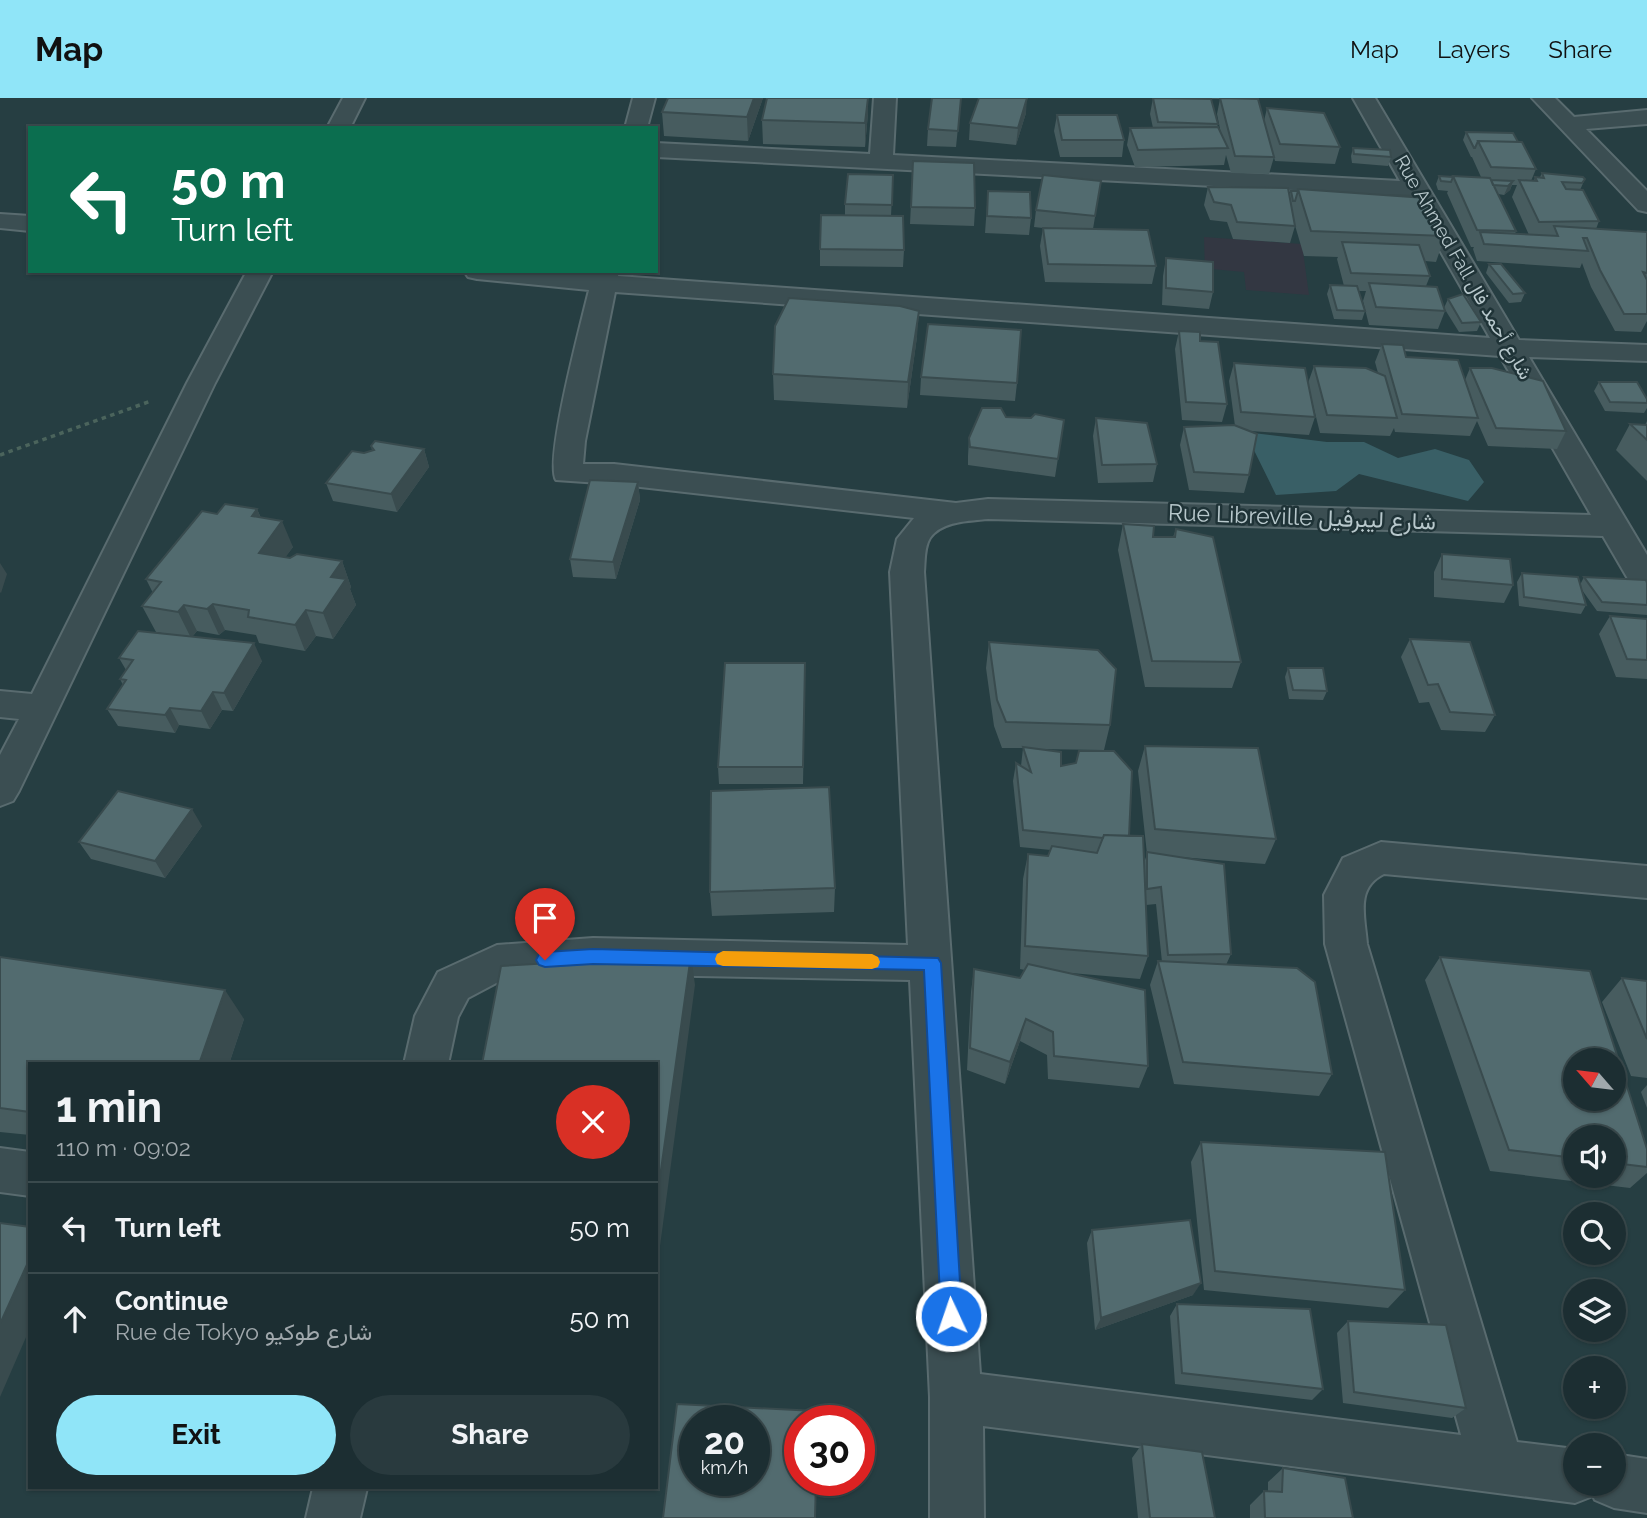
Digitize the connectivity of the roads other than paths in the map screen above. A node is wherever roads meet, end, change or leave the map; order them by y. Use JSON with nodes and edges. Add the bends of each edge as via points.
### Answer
{"nodes":[{"id":1,"x":354,"y":98,"type":"edge"},
{"id":2,"x":644,"y":98,"type":"edge"},
{"id":3,"x":885,"y":98,"type":"edge"},
{"id":4,"x":1364,"y":98,"type":"edge"},
{"id":5,"x":1543,"y":98,"type":"edge"},
{"id":6,"x":1647,"y":117,"type":"edge"},
{"id":7,"x":1569,"y":124,"type":"junction"},
{"id":8,"x":339,"y":126,"type":"edge"},
{"id":9,"x":637,"y":126,"type":"edge"},
{"id":10,"x":658,"y":150,"type":"edge"},
{"id":11,"x":881,"y":162,"type":"junction"},
{"id":12,"x":1418,"y":189,"type":"junction"},
{"id":13,"x":1647,"y":205,"type":"edge"},
{"id":14,"x":0,"y":221,"type":"edge"},
{"id":15,"x":28,"y":224,"type":"edge"},
{"id":16,"x":259,"y":273,"type":"edge"},
{"id":17,"x":519,"y":273,"type":"edge"},
{"id":18,"x":604,"y":277,"type":"edge"},
{"id":19,"x":1511,"y":348,"type":"junction"},
{"id":20,"x":1647,"y":353,"type":"edge"},
{"id":21,"x":970,"y":510,"type":"junction"},
{"id":22,"x":1616,"y":526,"type":"junction"},
{"id":23,"x":1647,"y":583,"type":"edge"},
{"id":24,"x":0,"y":704,"type":"edge"},
{"id":25,"x":43,"y":708,"type":"junction"},
{"id":26,"x":0,"y":791,"type":"edge"},
{"id":27,"x":1647,"y":882,"type":"edge"},
{"id":28,"x":932,"y":963,"type":"junction"},
{"id":29,"x":426,"y":1062,"type":"edge"},
{"id":30,"x":0,"y":1170,"type":"edge"},
{"id":31,"x":28,"y":1174,"type":"edge"},
{"id":32,"x":956,"y":1397,"type":"junction"},
{"id":33,"x":1497,"y":1466,"type":"junction"},
{"id":34,"x":1563,"y":1474,"type":"edge"},
{"id":35,"x":1626,"y":1483,"type":"edge"},
{"id":36,"x":1647,"y":1486,"type":"edge"},
{"id":37,"x":340,"y":1489,"type":"edge"},
{"id":38,"x":333,"y":1518,"type":"edge"},
{"id":39,"x":957,"y":1518,"type":"edge"}],
"edges":[{"from":1,"to":8,"type":"street"},
{"from":2,"to":9,"type":"street"},
{"from":3,"to":11,"type":"street"},
{"from":4,"to":12,"type":"street","name":"Rue Ahmed Fall شارع أحمد فال"},
{"from":5,"to":7,"type":"street"},
{"from":6,"to":7,"type":"street"},
{"from":7,"to":13,"type":"street"},
{"from":10,"to":11,"type":"street"},
{"from":11,"to":12,"type":"street"},
{"from":12,"to":19,"type":"street","name":"Rue Ahmed Fall شارع أحمد فال"},
{"from":14,"to":15,"type":"street"},
{"from":16,"to":25,"type":"street"},
{"from":17,"to":18,"type":"street"},
{"from":18,"to":19,"type":"street"},
{"from":18,"to":21,"type":"street","name":"Rue Libreville شارع ليبرفيل","via":[[570,441],[568,473]]},
{"from":19,"to":20,"type":"street"},
{"from":19,"to":22,"type":"street","name":"Rue Ahmed Fall شارع أحمد فال"},
{"from":21,"to":22,"type":"street","name":"Rue Libreville شارع ليبرفيل"},
{"from":21,"to":28,"type":"street","via":[[927,525],[914,537],[907,572]]},
{"from":22,"to":23,"type":"street","name":"Rue Ahmed Fall شارع أحمد فال"},
{"from":24,"to":25,"type":"street"},
{"from":25,"to":26,"type":"street"},
{"from":27,"to":33,"type":"street","via":[[1381,858],[1357,869],[1344,895],[1346,944]]},
{"from":28,"to":29,"type":"street","via":[[593,956],[497,963],[453,985],[437,1016]]},
{"from":28,"to":32,"type":"street"},
{"from":30,"to":31,"type":"street"},
{"from":32,"to":33,"type":"street"},
{"from":32,"to":39,"type":"street"},
{"from":33,"to":34,"type":"street"},
{"from":35,"to":36,"type":"street"},
{"from":37,"to":38,"type":"street"}]}
